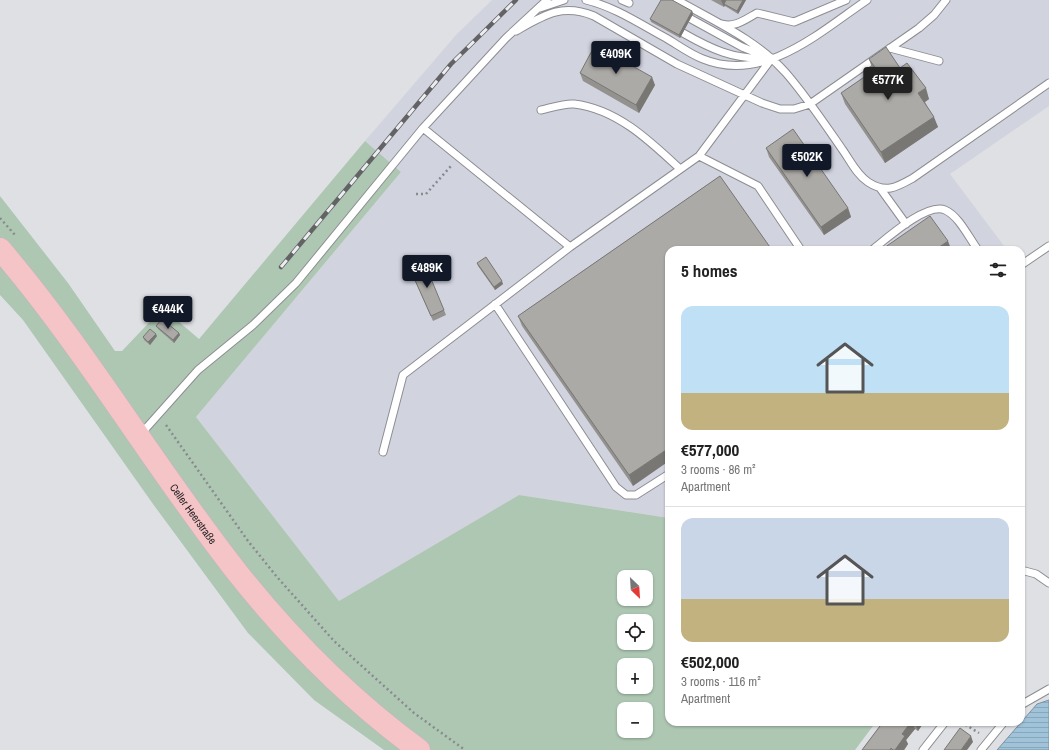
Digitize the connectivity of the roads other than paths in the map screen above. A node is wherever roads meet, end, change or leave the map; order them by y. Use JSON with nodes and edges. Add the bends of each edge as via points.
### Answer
{"nodes":[{"id":1,"x":547,"y":0,"type":"edge"},
{"id":2,"x":551,"y":0,"type":"edge"},
{"id":3,"x":564,"y":0,"type":"edge"},
{"id":4,"x":586,"y":0,"type":"edge"},
{"id":5,"x":677,"y":0,"type":"edge"},
{"id":6,"x":846,"y":0,"type":"edge"},
{"id":7,"x":867,"y":0,"type":"edge"},
{"id":8,"x":946,"y":0,"type":"edge"},
{"id":9,"x":534,"y":10,"type":"junction"},
{"id":10,"x":691,"y":19,"type":"edge"},
{"id":11,"x":714,"y":21,"type":"junction"},
{"id":12,"x":683,"y":33,"type":"edge"},
{"id":13,"x":506,"y":38,"type":"junction"},
{"id":14,"x":890,"y":48,"type":"junction"},
{"id":15,"x":772,"y":58,"type":"junction"},
{"id":16,"x":939,"y":60,"type":"dead end"},
{"id":17,"x":1049,"y":83,"type":"edge"},
{"id":18,"x":744,"y":95,"type":"junction"},
{"id":19,"x":810,"y":104,"type":"junction"},
{"id":20,"x":541,"y":110,"type":"dead end"},
{"id":21,"x":423,"y":128,"type":"junction"},
{"id":22,"x":699,"y":156,"type":"junction"},
{"id":23,"x":680,"y":169,"type":"junction"},
{"id":24,"x":880,"y":188,"type":"junction"},
{"id":25,"x":906,"y":224,"type":"junction"},
{"id":26,"x":8,"y":243,"type":"edge"},
{"id":27,"x":798,"y":246,"type":"edge"},
{"id":28,"x":877,"y":246,"type":"edge"},
{"id":29,"x":975,"y":246,"type":"edge"},
{"id":30,"x":1049,"y":246,"type":"edge"},
{"id":31,"x":570,"y":247,"type":"junction"},
{"id":32,"x":1025,"y":262,"type":"edge"},
{"id":33,"x":495,"y":304,"type":"junction"},
{"id":34,"x":139,"y":437,"type":"junction"},
{"id":35,"x":383,"y":452,"type":"dead end"},
{"id":36,"x":665,"y":477,"type":"edge"},
{"id":37,"x":1025,"y":571,"type":"edge"},
{"id":38,"x":1049,"y":583,"type":"edge"},
{"id":39,"x":1049,"y":689,"type":"edge"},
{"id":40,"x":1025,"y":703,"type":"edge"},
{"id":41,"x":942,"y":726,"type":"edge"},
{"id":42,"x":1000,"y":726,"type":"edge"},
{"id":43,"x":419,"y":750,"type":"edge"},
{"id":44,"x":923,"y":750,"type":"edge"},
{"id":45,"x":981,"y":750,"type":"edge"}],
"edges":[{"from":1,"to":9,"type":"lane"},
{"from":2,"to":9,"type":"lane"},
{"from":3,"to":9,"type":"lane"},
{"from":4,"to":15,"type":"lane","via":[[622,13],[703,59],[743,66]]},
{"from":5,"to":11,"type":"lane"},
{"from":6,"to":11,"type":"lane","via":[[794,22],[757,13],[738,24],[728,26]]},
{"from":7,"to":15,"type":"lane","via":[[794,50]]},
{"from":8,"to":14,"type":"lane","via":[[924,23]]},
{"from":9,"to":13,"type":"lane"},
{"from":10,"to":15,"type":"lane","via":[[742,48]]},
{"from":11,"to":15,"type":"lane"},
{"from":12,"to":15,"type":"lane","via":[[724,53],[749,59]]},
{"from":13,"to":18,"type":"lane","via":[[553,12],[582,11],[677,64]]},
{"from":13,"to":21,"type":"lane"},
{"from":14,"to":16,"type":"lane"},
{"from":14,"to":19,"type":"lane"},
{"from":15,"to":18,"type":"lane"},
{"from":15,"to":19,"type":"lane"},
{"from":17,"to":24,"type":"lane","via":[[913,178],[894,188]]},
{"from":18,"to":19,"type":"lane","via":[[780,109],[794,109]]},
{"from":18,"to":22,"type":"lane"},
{"from":19,"to":24,"type":"lane","via":[[858,172],[868,182]]},
{"from":20,"to":23,"type":"lane","via":[[573,104],[606,113],[641,133]]},
{"from":21,"to":31,"type":"lane"},
{"from":21,"to":34,"type":"lane","via":[[296,283],[253,325],[198,370]]},
{"from":22,"to":23,"type":"lane"},
{"from":22,"to":27,"type":"lane","via":[[758,186]]},
{"from":23,"to":31,"type":"lane"},
{"from":24,"to":25,"type":"lane"},
{"from":25,"to":28,"type":"lane"},
{"from":25,"to":29,"type":"lane","via":[[926,211],[937,208],[945,210],[955,218]]},
{"from":26,"to":34,"type":"main road","name":"Celler Heerstraße","via":[[69,339]]},
{"from":30,"to":32,"type":"lane"},
{"from":31,"to":33,"type":"lane"},
{"from":33,"to":35,"type":"lane","via":[[403,375]]},
{"from":33,"to":36,"type":"lane","via":[[616,487],[626,495],[636,495]]},
{"from":34,"to":43,"type":"main road","name":"Celler Heerstraße","via":[[241,576],[295,638],[360,703]]},
{"from":37,"to":38,"type":"lane","via":[[1036,574]]},
{"from":39,"to":40,"type":"lane"},
{"from":41,"to":44,"type":"lane"},
{"from":42,"to":45,"type":"lane"}]}
